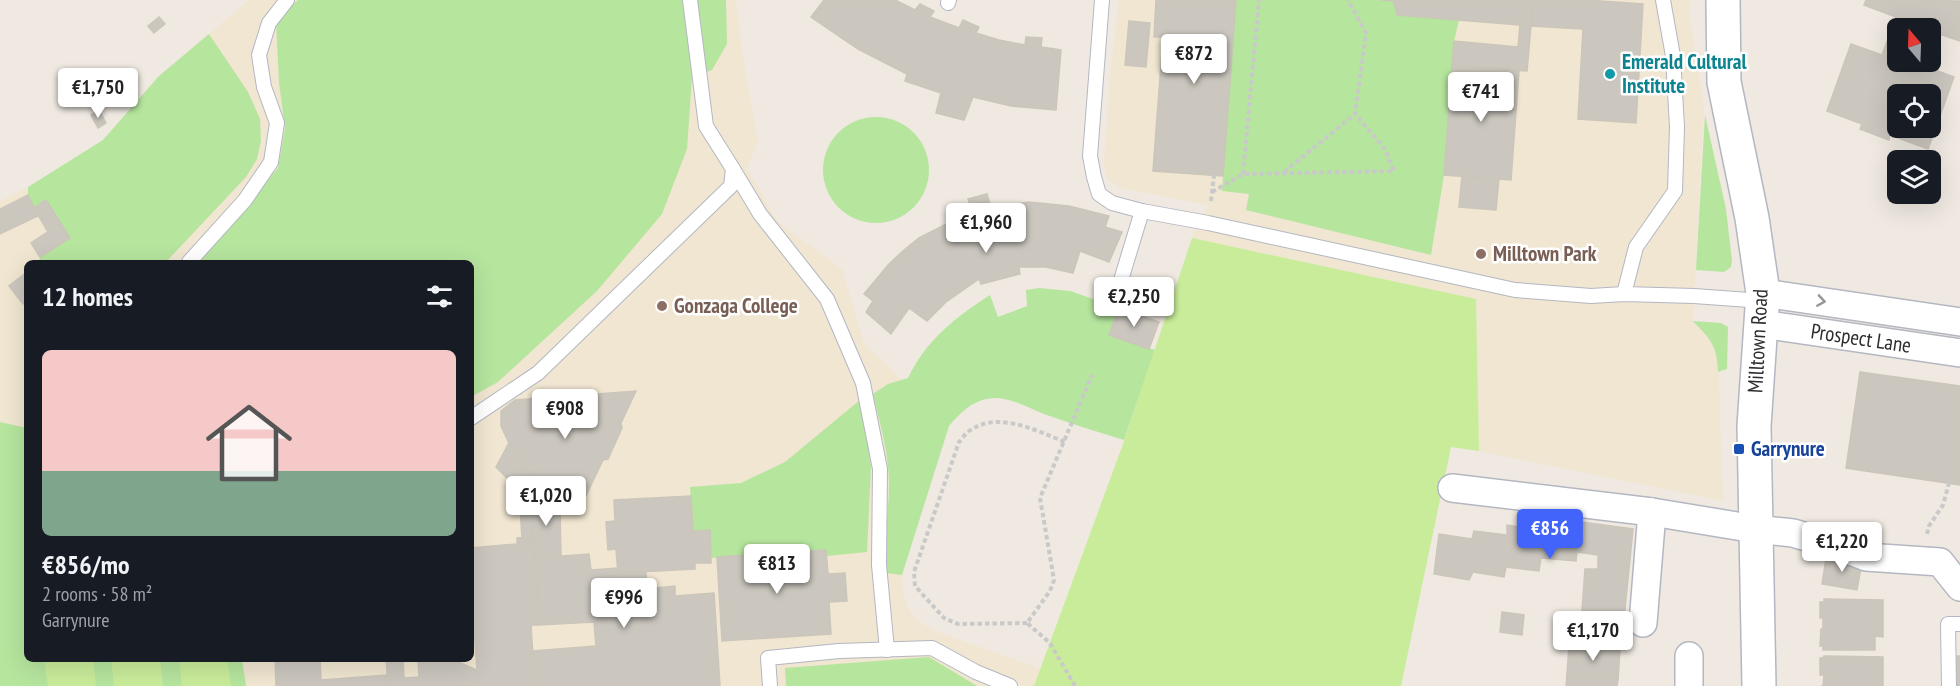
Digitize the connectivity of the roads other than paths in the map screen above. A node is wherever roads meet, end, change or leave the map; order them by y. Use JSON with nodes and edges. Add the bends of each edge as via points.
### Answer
{"nodes":[{"id":1,"x":287,"y":0,"type":"edge"},
{"id":2,"x":690,"y":0,"type":"edge"},
{"id":3,"x":1102,"y":0,"type":"edge"},
{"id":4,"x":1663,"y":0,"type":"edge"},
{"id":5,"x":1723,"y":0,"type":"edge"},
{"id":6,"x":733,"y":169,"type":"junction"},
{"id":7,"x":1142,"y":212,"type":"junction"},
{"id":8,"x":191,"y":260,"type":"edge"},
{"id":9,"x":1118,"y":290,"type":"dead end"},
{"id":10,"x":1623,"y":294,"type":"junction"},
{"id":11,"x":1762,"y":306,"type":"junction"},
{"id":12,"x":1960,"y":322,"type":"edge"},
{"id":13,"x":1960,"y":353,"type":"edge"},
{"id":14,"x":474,"y":416,"type":"edge"},
{"id":15,"x":1452,"y":488,"type":"dead end"},
{"id":16,"x":1652,"y":512,"type":"junction"},
{"id":17,"x":1755,"y":529,"type":"junction"},
{"id":18,"x":1960,"y":587,"type":"edge"},
{"id":19,"x":1643,"y":623,"type":"dead end"},
{"id":20,"x":1960,"y":624,"type":"edge"},
{"id":21,"x":887,"y":650,"type":"junction"},
{"id":22,"x":1689,"y":656,"type":"dead end"},
{"id":23,"x":771,"y":686,"type":"edge"},
{"id":24,"x":1010,"y":686,"type":"edge"},
{"id":25,"x":1689,"y":686,"type":"edge"},
{"id":26,"x":1760,"y":686,"type":"edge"},
{"id":27,"x":1948,"y":686,"type":"edge"}],
"edges":[{"from":1,"to":8,"type":"lane","via":[[268,23],[259,55],[276,123],[271,162],[245,200]]},
{"from":2,"to":6,"type":"lane","via":[[706,126]]},
{"from":3,"to":7,"type":"lane","via":[[1090,156],[1100,194],[1112,203]]},
{"from":4,"to":10,"type":"lane","via":[[1673,56],[1675,191],[1636,247]]},
{"from":5,"to":11,"type":"main road","name":"Milltown Road","via":[[1724,82],[1752,218]]},
{"from":6,"to":14,"type":"lane","via":[[731,186],[538,373]]},
{"from":6,"to":21,"type":"lane","via":[[760,213],[827,299],[863,383],[880,469],[879,565]]},
{"from":7,"to":9,"type":"lane"},
{"from":7,"to":10,"type":"lane","via":[[1515,290],[1591,296]]},
{"from":10,"to":11,"type":"lane"},
{"from":11,"to":12,"type":"street","name":"Prospect Lane","one_way":true},
{"from":11,"to":13,"type":"street","name":"Prospect Lane"},
{"from":11,"to":17,"type":"main road","name":"Milltown Road","via":[[1754,426]]},
{"from":15,"to":16,"type":"street"},
{"from":16,"to":17,"type":"street"},
{"from":16,"to":19,"type":"street"},
{"from":17,"to":18,"type":"street","via":[[1793,532],[1866,558],[1940,562]]},
{"from":17,"to":26,"type":"main road","name":"Milltown Road"},
{"from":20,"to":27,"type":"lane","via":[[1948,624]]},
{"from":21,"to":23,"type":"lane","via":[[768,658]]},
{"from":21,"to":24,"type":"lane","via":[[932,648]]},
{"from":22,"to":25,"type":"street"}]}
